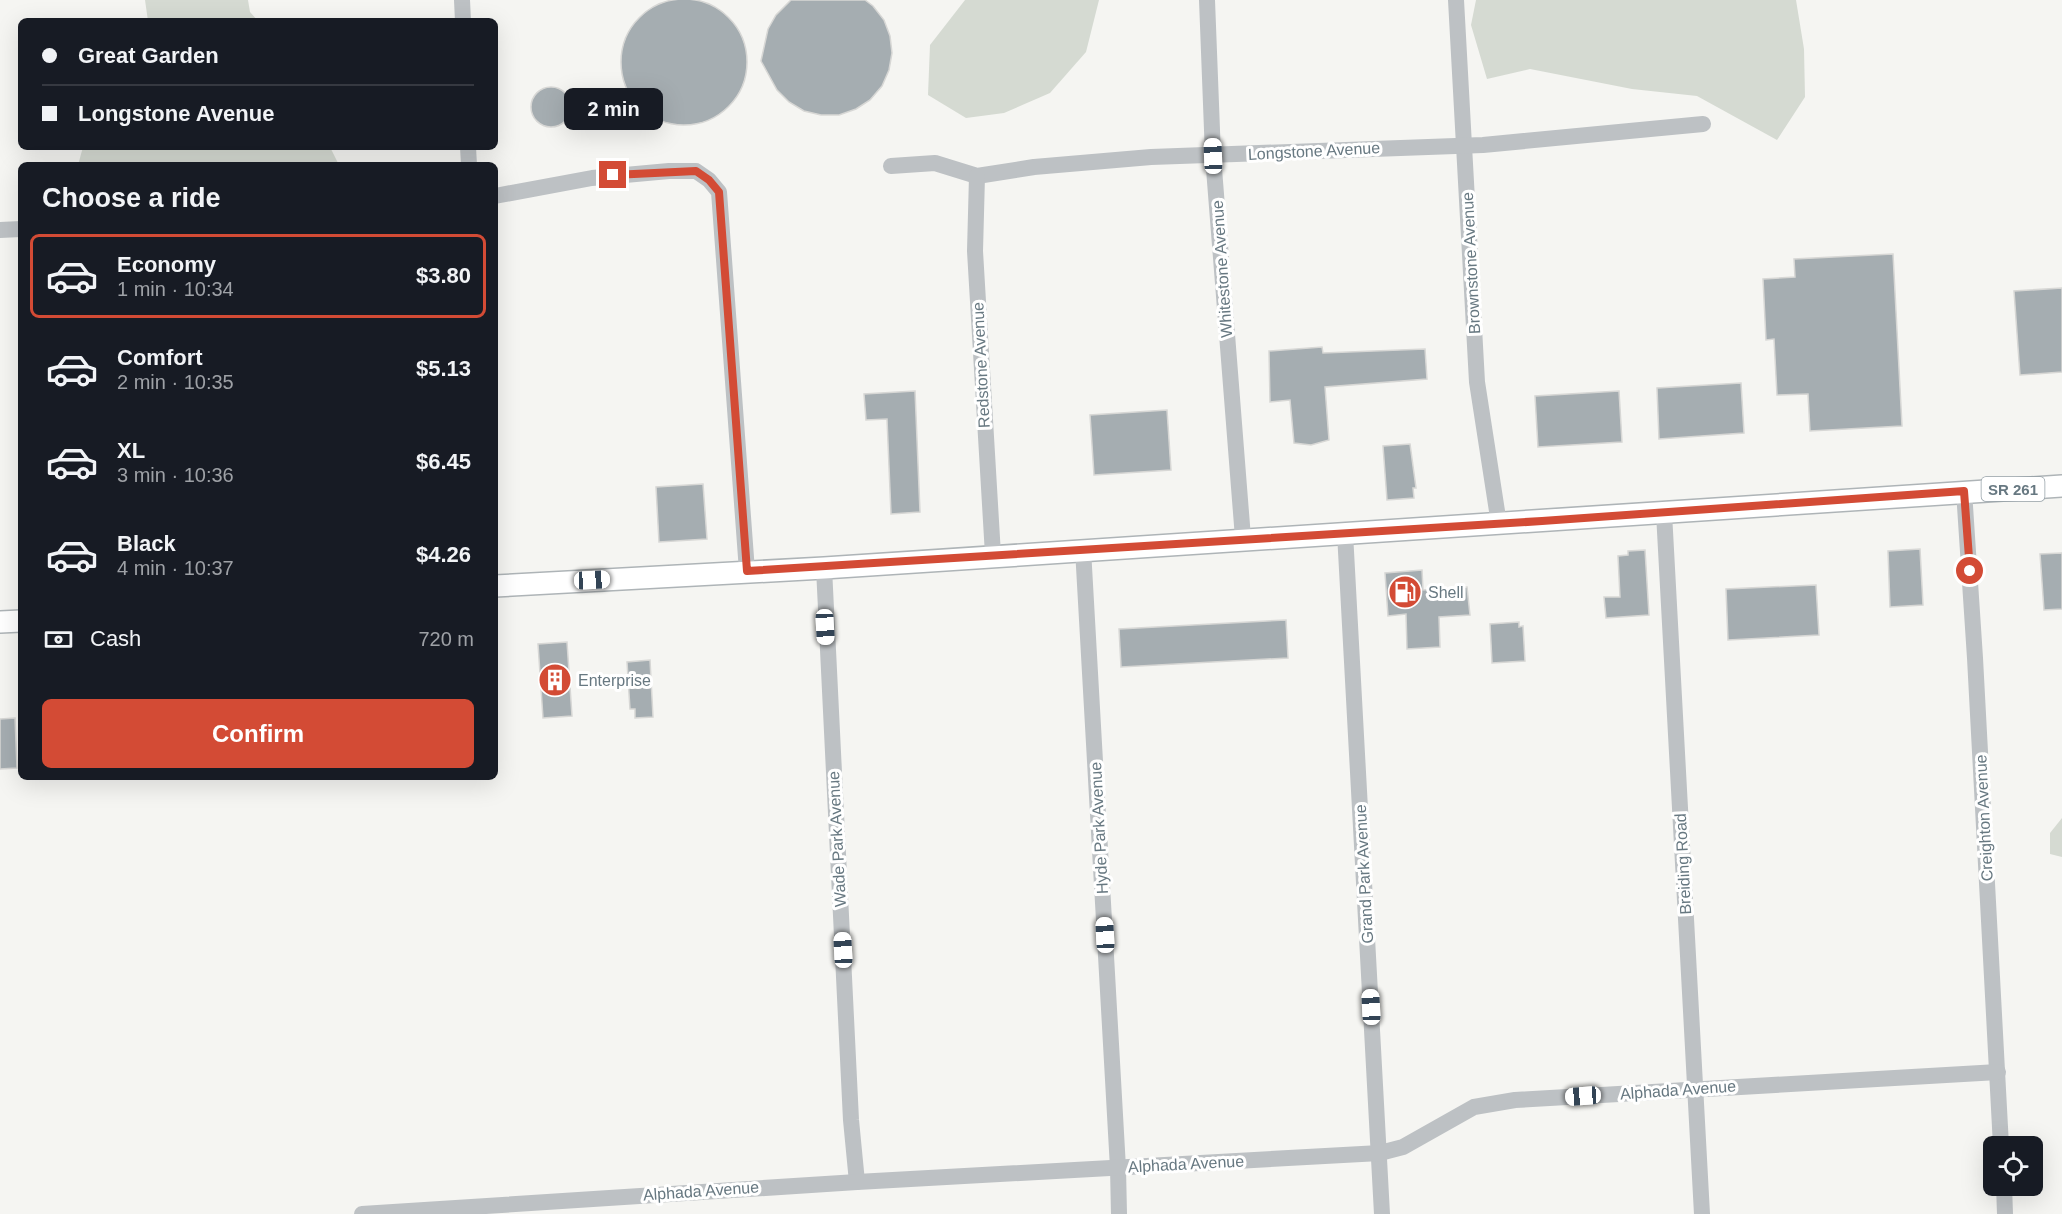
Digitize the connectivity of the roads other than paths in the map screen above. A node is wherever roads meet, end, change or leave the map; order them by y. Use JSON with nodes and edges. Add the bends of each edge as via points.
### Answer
{"nodes":[{"id":1,"x":462,"y":0,"type":"edge"},
{"id":2,"x":1207,"y":0,"type":"edge"},
{"id":3,"x":1456,"y":0,"type":"edge"},
{"id":4,"x":463,"y":18,"type":"edge"},
{"id":5,"x":1703,"y":124,"type":"dead end"},
{"id":6,"x":1466,"y":145,"type":"junction"},
{"id":7,"x":1213,"y":156,"type":"junction"},
{"id":8,"x":891,"y":166,"type":"dead end"},
{"id":9,"x":977,"y":176,"type":"junction"},
{"id":10,"x":498,"y":195,"type":"edge"},
{"id":11,"x":18,"y":229,"type":"edge"},
{"id":12,"x":0,"y":230,"type":"edge"},
{"id":13,"x":2062,"y":486,"type":"edge"},
{"id":14,"x":1964,"y":491,"type":"junction"},
{"id":15,"x":1664,"y":513,"type":"junction"},
{"id":16,"x":1499,"y":524,"type":"junction"},
{"id":17,"x":1346,"y":533,"type":"junction"},
{"id":18,"x":1243,"y":538,"type":"junction"},
{"id":19,"x":1083,"y":549,"type":"junction"},
{"id":20,"x":993,"y":555,"type":"junction"},
{"id":21,"x":824,"y":568,"type":"junction"},
{"id":22,"x":747,"y":571,"type":"junction"},
{"id":23,"x":498,"y":586,"type":"edge"},
{"id":24,"x":18,"y":621,"type":"edge"},
{"id":25,"x":0,"y":622,"type":"edge"},
{"id":26,"x":1998,"y":1072,"type":"junction"},
{"id":27,"x":1695,"y":1088,"type":"junction"},
{"id":28,"x":2001,"y":1136,"type":"edge"},
{"id":29,"x":1380,"y":1153,"type":"junction"},
{"id":30,"x":1118,"y":1168,"type":"junction"},
{"id":31,"x":857,"y":1182,"type":"junction"},
{"id":32,"x":2004,"y":1196,"type":"edge"},
{"id":33,"x":478,"y":1210,"type":"edge"},
{"id":34,"x":362,"y":1214,"type":"edge"},
{"id":35,"x":1119,"y":1214,"type":"edge"},
{"id":36,"x":1382,"y":1214,"type":"edge"},
{"id":37,"x":1702,"y":1214,"type":"edge"},
{"id":38,"x":2005,"y":1214,"type":"edge"}],
"edges":[{"from":1,"to":4,"type":"street"},
{"from":2,"to":7,"type":"street","name":"Whitestone Avenue"},
{"from":3,"to":6,"type":"street","name":"Brownstone Avenue"},
{"from":5,"to":6,"type":"street","name":"Longstone Avenue"},
{"from":6,"to":7,"type":"street","name":"Longstone Avenue"},
{"from":6,"to":16,"type":"street","name":"Brownstone Avenue","via":[[1477,382]]},
{"from":7,"to":9,"type":"street","name":"Longstone Avenue","via":[[1150,157]]},
{"from":7,"to":18,"type":"street","name":"Whitestone Avenue"},
{"from":8,"to":9,"type":"street","name":"Longstone Avenue","via":[[934,163]]},
{"from":9,"to":20,"type":"street","name":"Redstone Avenue","via":[[975,251]]},
{"from":10,"to":22,"type":"street","via":[[635,172],[696,171],[719,192]]},
{"from":11,"to":12,"type":"street"},
{"from":13,"to":14,"type":"main road","number":"SR 261"},
{"from":14,"to":15,"type":"main road","number":"SR 261"},
{"from":14,"to":26,"type":"street","name":"Creighton Avenue"},
{"from":15,"to":16,"type":"main road","number":"SR 261"},
{"from":15,"to":27,"type":"street","name":"Breiding Road"},
{"from":16,"to":17,"type":"main road","number":"SR 261"},
{"from":17,"to":18,"type":"main road","number":"SR 261"},
{"from":17,"to":29,"type":"street","name":"Grand Park Avenue"},
{"from":18,"to":19,"type":"main road","number":"SR 261"},
{"from":19,"to":20,"type":"main road","number":"SR 261"},
{"from":19,"to":30,"type":"street","name":"Hyde Park Avenue"},
{"from":20,"to":21,"type":"main road","number":"SR 261"},
{"from":21,"to":22,"type":"main road","number":"SR 261"},
{"from":21,"to":31,"type":"street","name":"Wade Park Avenue"},
{"from":22,"to":23,"type":"main road","number":"SR 261"},
{"from":24,"to":25,"type":"main road"},
{"from":26,"to":27,"type":"street","name":"Alphada Avenue"},
{"from":26,"to":28,"type":"street","name":"Creighton Avenue"},
{"from":27,"to":29,"type":"street","name":"Alphada Avenue","via":[[1515,1100],[1474,1107],[1403,1147]]},
{"from":27,"to":37,"type":"street","name":"Breiding Road"},
{"from":29,"to":30,"type":"street","name":"Alphada Avenue"},
{"from":29,"to":36,"type":"street","name":"Grand Park Avenue"},
{"from":30,"to":31,"type":"street","name":"Alphada Avenue"},
{"from":30,"to":35,"type":"street","name":"Hyde Park Avenue"},
{"from":31,"to":33,"type":"street","name":"Alphada Avenue"},
{"from":32,"to":38,"type":"street"},
{"from":33,"to":34,"type":"street","name":"Alphada Avenue"}]}
